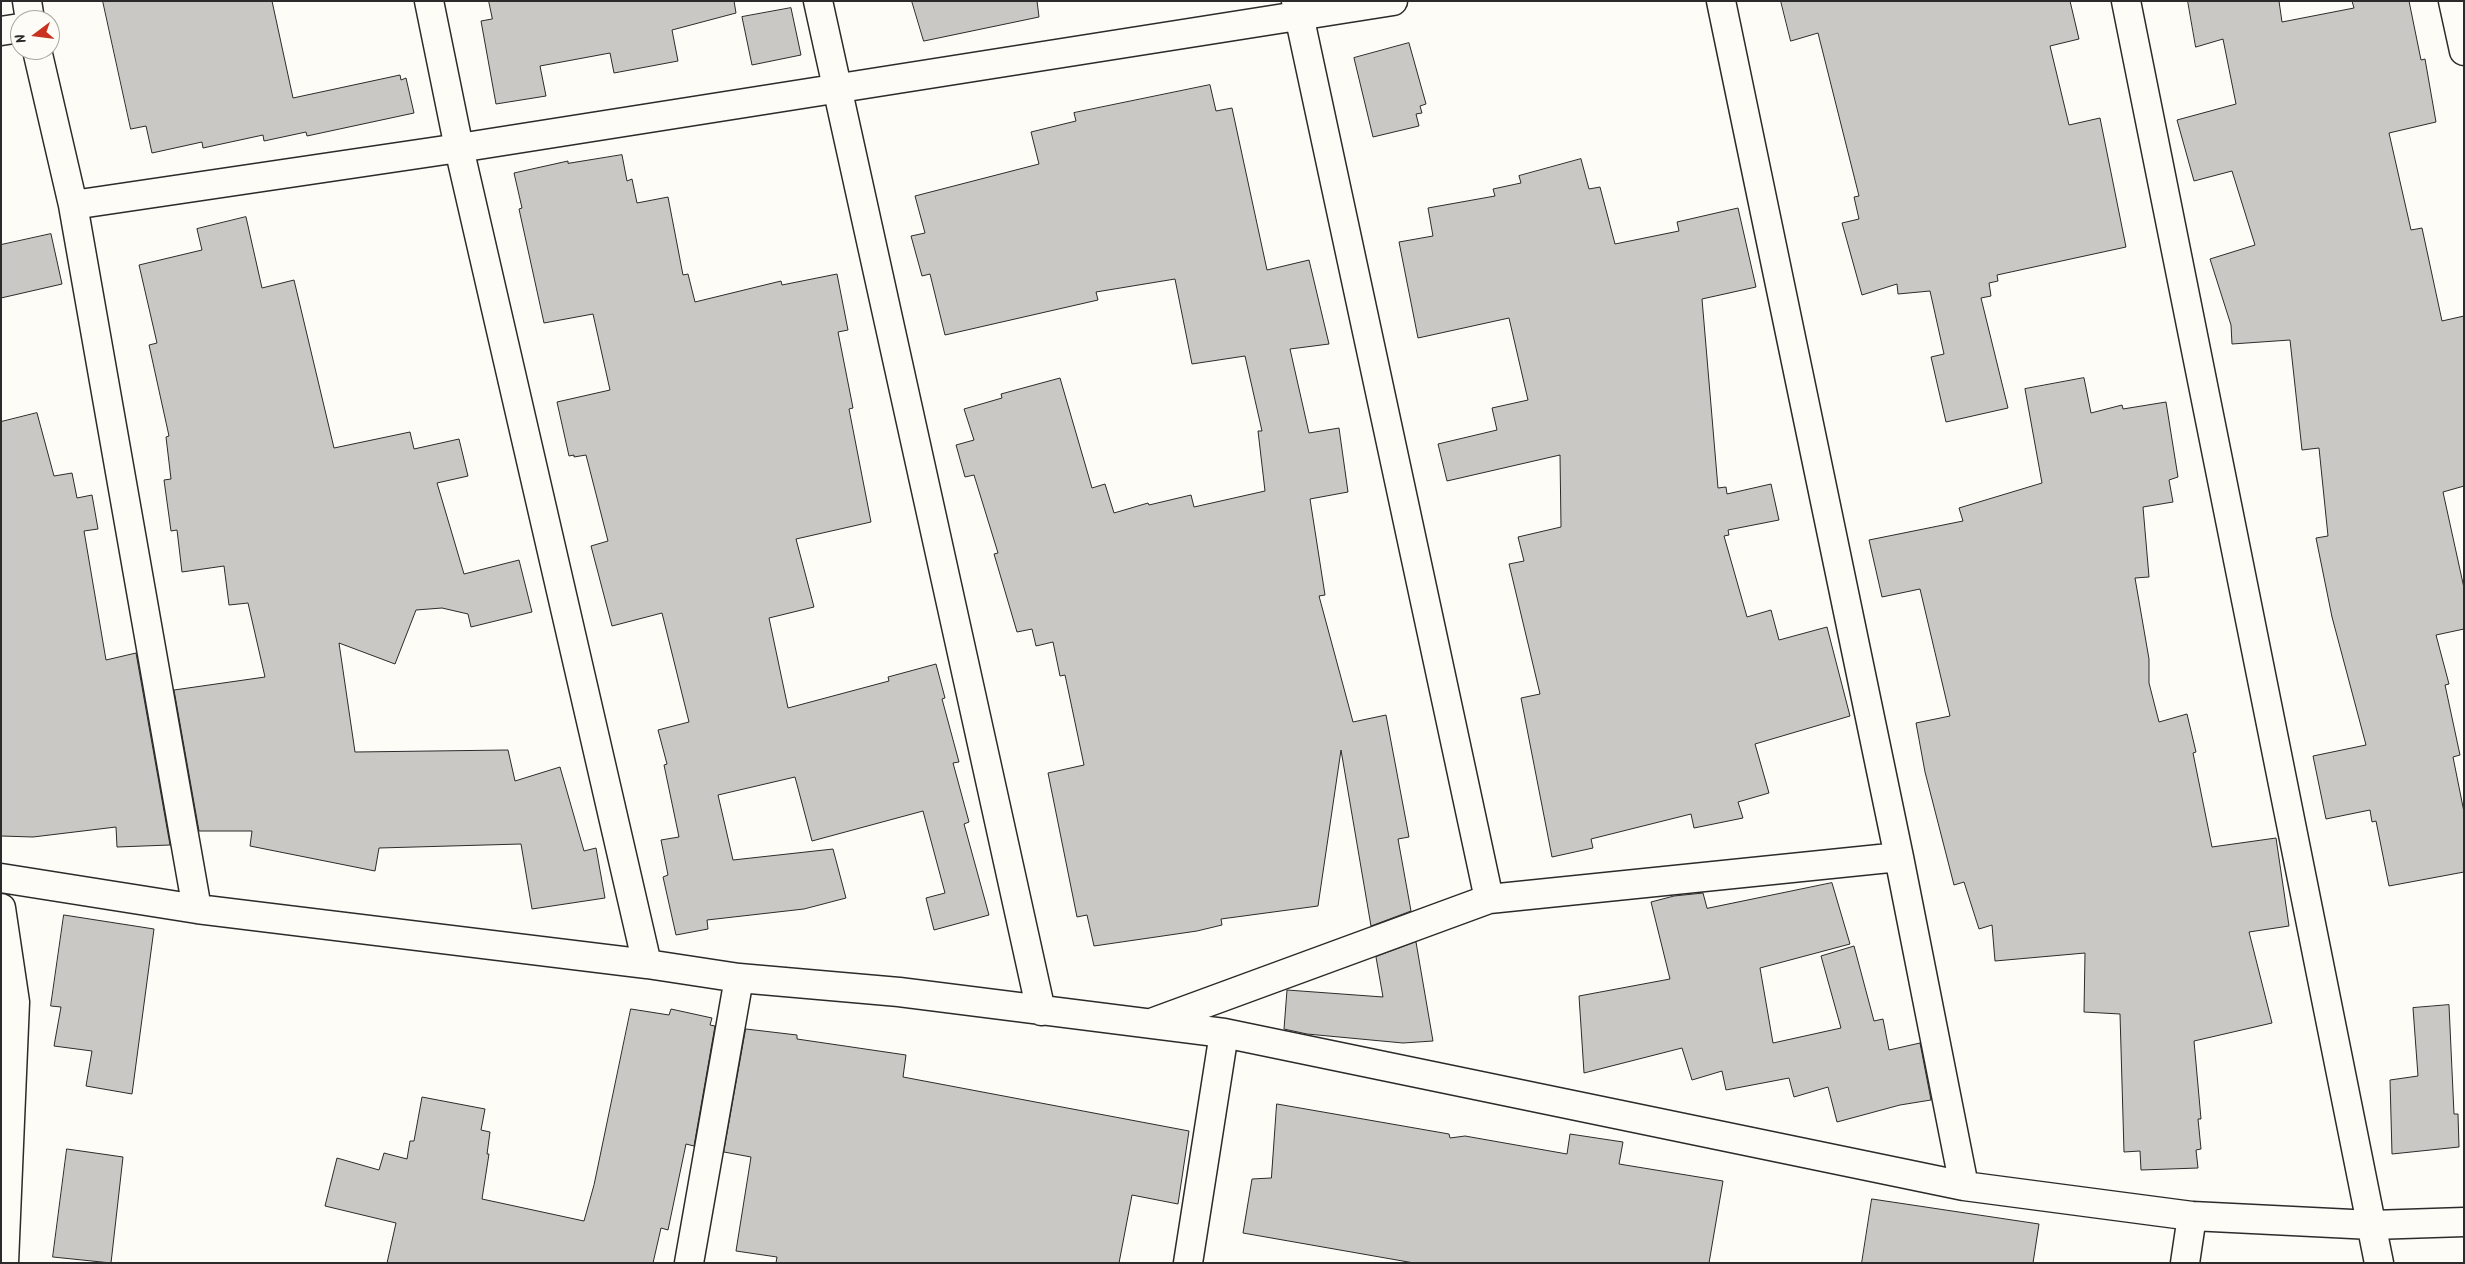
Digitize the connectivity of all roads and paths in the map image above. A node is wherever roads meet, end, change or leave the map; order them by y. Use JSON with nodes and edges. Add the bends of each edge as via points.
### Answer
{"nodes":[{"id":1,"x":429,"y":1,"type":"edge"},
{"id":2,"x":818,"y":1,"type":"edge"},
{"id":3,"x":1393,"y":1,"type":"edge"},
{"id":4,"x":1720,"y":1,"type":"edge"},
{"id":5,"x":2126,"y":1,"type":"edge"},
{"id":6,"x":2453,"y":1,"type":"edge"},
{"id":7,"x":1297,"y":8,"type":"edge"},
{"id":8,"x":2464,"y":50,"type":"edge"},
{"id":9,"x":39,"y":60,"type":"edge"},
{"id":10,"x":837,"y":89,"type":"junction"},
{"id":11,"x":459,"y":148,"type":"junction"},
{"id":12,"x":73,"y":206,"type":"junction"},
{"id":13,"x":1899,"y":857,"type":"junction"},
{"id":14,"x":1,"y":878,"type":"edge"},
{"id":15,"x":1489,"y":899,"type":"junction"},
{"id":16,"x":1,"y":908,"type":"edge"},
{"id":17,"x":197,"y":910,"type":"junction"},
{"id":18,"x":647,"y":964,"type":"junction"},
{"id":19,"x":739,"y":978,"type":"junction"},
{"id":20,"x":1041,"y":1011,"type":"junction"},
{"id":21,"x":1150,"y":1024,"type":"junction"},
{"id":22,"x":1224,"y":1033,"type":"junction"},
{"id":23,"x":1964,"y":1186,"type":"junction"},
{"id":24,"x":2192,"y":1216,"type":"junction"},
{"id":25,"x":2464,"y":1222,"type":"edge"},
{"id":26,"x":2372,"y":1225,"type":"junction"},
{"id":27,"x":4,"y":1263,"type":"edge"},
{"id":28,"x":689,"y":1263,"type":"edge"},
{"id":29,"x":1188,"y":1263,"type":"edge"},
{"id":30,"x":2185,"y":1263,"type":"edge"},
{"id":31,"x":2379,"y":1263,"type":"edge"}],
"edges":[{"from":1,"to":11,"type":"street"},
{"from":2,"to":10,"type":"street"},
{"from":3,"to":7,"type":"street"},
{"from":4,"to":13,"type":"street"},
{"from":5,"to":26,"type":"street"},
{"from":6,"to":8,"type":"street"},
{"from":7,"to":10,"type":"street"},
{"from":7,"to":15,"type":"street"},
{"from":9,"to":12,"type":"street"},
{"from":10,"to":11,"type":"street"},
{"from":10,"to":20,"type":"street"},
{"from":11,"to":12,"type":"street"},
{"from":11,"to":18,"type":"street"},
{"from":12,"to":17,"type":"street"},
{"from":13,"to":15,"type":"street"},
{"from":13,"to":23,"type":"street"},
{"from":14,"to":17,"type":"street"},
{"from":15,"to":21,"type":"street"},
{"from":16,"to":27,"type":"street","via":[[15,1002]]},
{"from":17,"to":18,"type":"street"},
{"from":18,"to":19,"type":"street"},
{"from":19,"to":20,"type":"street","via":[[899,992]]},
{"from":19,"to":28,"type":"street"},
{"from":20,"to":21,"type":"street"},
{"from":21,"to":22,"type":"street"},
{"from":22,"to":23,"type":"street"},
{"from":22,"to":29,"type":"street"},
{"from":23,"to":24,"type":"street"},
{"from":24,"to":26,"type":"street"},
{"from":24,"to":30,"type":"street"},
{"from":25,"to":26,"type":"street"},
{"from":26,"to":31,"type":"street"}]}
